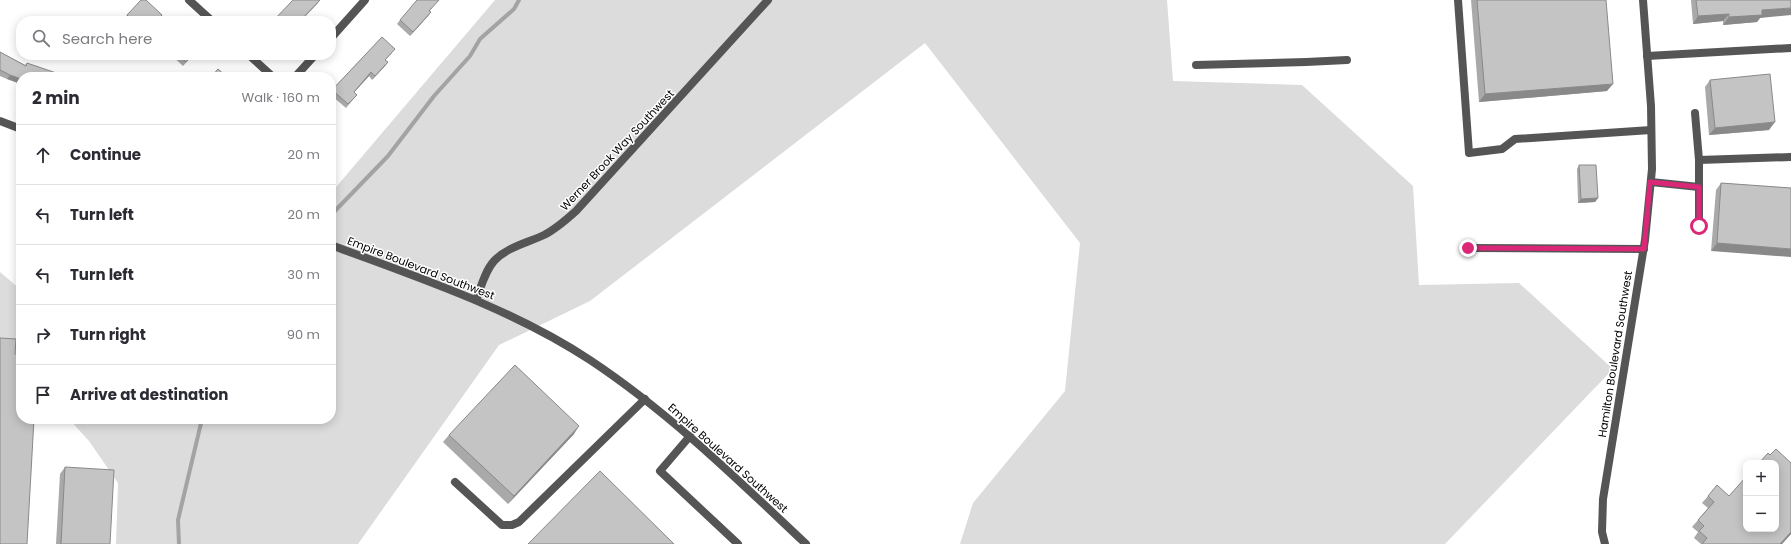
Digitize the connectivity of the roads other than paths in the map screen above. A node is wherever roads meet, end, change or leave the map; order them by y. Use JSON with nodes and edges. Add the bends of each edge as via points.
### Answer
{"nodes":[{"id":1,"x":189,"y":0,"type":"edge"},
{"id":2,"x":365,"y":0,"type":"edge"},
{"id":3,"x":768,"y":0,"type":"edge"},
{"id":4,"x":1458,"y":0,"type":"edge"},
{"id":5,"x":1643,"y":0,"type":"edge"},
{"id":6,"x":207,"y":16,"type":"edge"},
{"id":7,"x":336,"y":32,"type":"edge"},
{"id":8,"x":1791,"y":48,"type":"edge"},
{"id":9,"x":1647,"y":56,"type":"junction"},
{"id":10,"x":254,"y":60,"type":"edge"},
{"id":11,"x":310,"y":60,"type":"edge"},
{"id":12,"x":1347,"y":60,"type":"dead end"},
{"id":13,"x":1196,"y":65,"type":"dead end"},
{"id":14,"x":268,"y":72,"type":"edge"},
{"id":15,"x":300,"y":72,"type":"edge"},
{"id":16,"x":1694,"y":113,"type":"dead end"},
{"id":17,"x":0,"y":121,"type":"edge"},
{"id":18,"x":16,"y":127,"type":"edge"},
{"id":19,"x":1651,"y":130,"type":"junction"},
{"id":20,"x":1791,"y":157,"type":"edge"},
{"id":21,"x":1699,"y":160,"type":"junction"},
{"id":22,"x":1650,"y":182,"type":"junction"},
{"id":23,"x":1699,"y":187,"type":"junction"},
{"id":24,"x":1699,"y":226,"type":"dead end"},
{"id":25,"x":336,"y":247,"type":"edge"},
{"id":26,"x":1468,"y":248,"type":"dead end"},
{"id":27,"x":1644,"y":249,"type":"junction"},
{"id":28,"x":476,"y":300,"type":"junction"},
{"id":29,"x":645,"y":399,"type":"junction"},
{"id":30,"x":690,"y":436,"type":"junction"},
{"id":31,"x":455,"y":482,"type":"dead end"},
{"id":32,"x":738,"y":544,"type":"edge"},
{"id":33,"x":806,"y":544,"type":"edge"},
{"id":34,"x":1605,"y":544,"type":"edge"}],
"edges":[{"from":1,"to":6,"type":"street"},
{"from":2,"to":7,"type":"street"},
{"from":3,"to":28,"type":"street","name":"Werner Brook Way Southwest","via":[[576,211],[544,235],[506,251],[494,261],[487,271]]},
{"from":4,"to":19,"type":"street","via":[[1469,153],[1502,149],[1515,139]]},
{"from":5,"to":9,"type":"street","name":"Hamilton Boulevard Southwest"},
{"from":8,"to":9,"type":"street"},
{"from":9,"to":19,"type":"street","name":"Hamilton Boulevard Southwest"},
{"from":10,"to":14,"type":"street"},
{"from":11,"to":15,"type":"street"},
{"from":12,"to":13,"type":"street"},
{"from":16,"to":21,"type":"street"},
{"from":17,"to":18,"type":"street"},
{"from":19,"to":22,"type":"street","name":"Hamilton Boulevard Southwest"},
{"from":20,"to":21,"type":"street"},
{"from":21,"to":23,"type":"street"},
{"from":22,"to":23,"type":"street"},
{"from":22,"to":27,"type":"street","name":"Hamilton Boulevard Southwest"},
{"from":23,"to":24,"type":"street"},
{"from":25,"to":28,"type":"street","name":"Empire Boulevard Southwest"},
{"from":26,"to":27,"type":"street"},
{"from":27,"to":34,"type":"street","name":"Hamilton Boulevard Southwest","via":[[1603,499],[1602,532]]},
{"from":28,"to":29,"type":"street","name":"Empire Boulevard Southwest","via":[[529,325],[589,360]]},
{"from":29,"to":30,"type":"street","name":"Empire Boulevard Southwest"},
{"from":29,"to":31,"type":"street","via":[[512,525],[502,525]]},
{"from":30,"to":32,"type":"street","via":[[660,470]]},
{"from":30,"to":33,"type":"street","name":"Empire Boulevard Southwest"}]}
